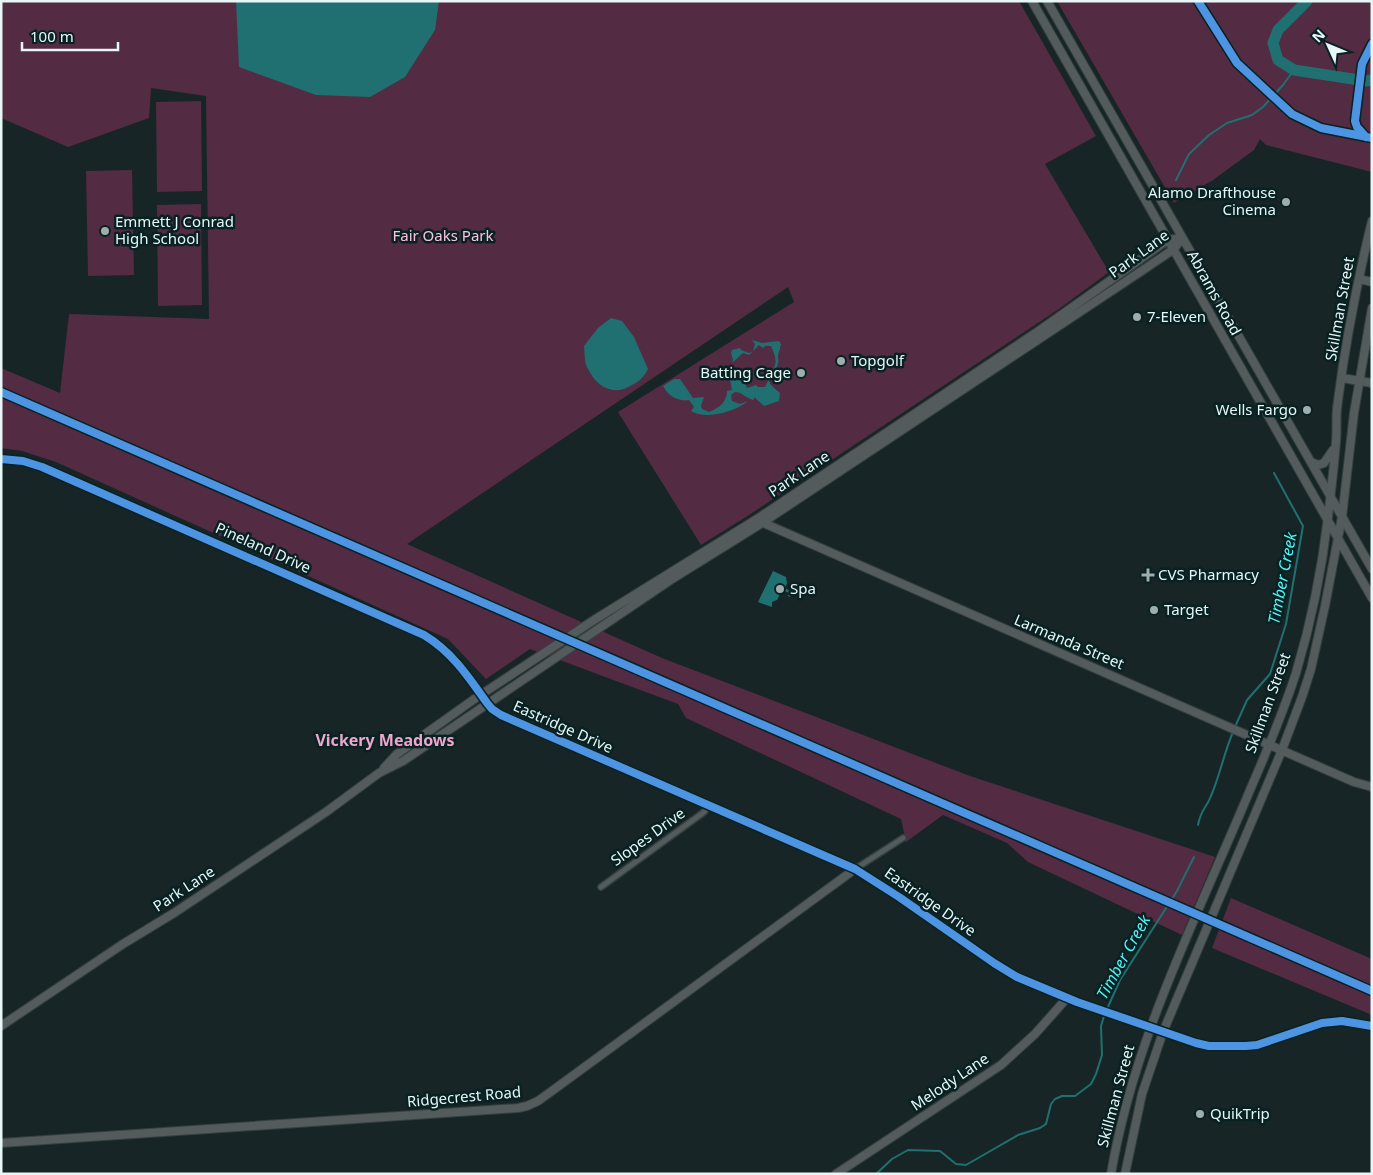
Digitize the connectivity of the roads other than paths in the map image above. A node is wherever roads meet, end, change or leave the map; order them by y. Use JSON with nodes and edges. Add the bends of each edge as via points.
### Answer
{"nodes":[{"id":1,"x":1032,"y":1,"type":"edge"},
{"id":2,"x":1047,"y":1,"type":"edge"},
{"id":3,"x":1372,"y":221,"type":"edge"},
{"id":4,"x":1182,"y":238,"type":"junction"},
{"id":5,"x":1168,"y":240,"type":"junction"},
{"id":6,"x":1174,"y":249,"type":"junction"},
{"id":7,"x":1359,"y":279,"type":"junction"},
{"id":8,"x":1372,"y":282,"type":"edge"},
{"id":9,"x":1372,"y":308,"type":"edge"},
{"id":10,"x":1252,"y":360,"type":"junction"},
{"id":11,"x":1240,"y":367,"type":"junction"},
{"id":12,"x":1342,"y":378,"type":"junction"},
{"id":13,"x":1359,"y":381,"type":"junction"},
{"id":14,"x":1372,"y":383,"type":"edge"},
{"id":15,"x":1336,"y":444,"type":"junction"},
{"id":16,"x":1,"y":459,"type":"edge"},
{"id":17,"x":1311,"y":462,"type":"junction"},
{"id":18,"x":1330,"y":495,"type":"junction"},
{"id":19,"x":776,"y":513,"type":"junction"},
{"id":20,"x":1342,"y":517,"type":"junction"},
{"id":21,"x":1328,"y":520,"type":"junction"},
{"id":22,"x":759,"y":521,"type":"junction"},
{"id":23,"x":786,"y":533,"type":"junction"},
{"id":24,"x":1338,"y":538,"type":"junction"},
{"id":25,"x":1372,"y":569,"type":"edge"},
{"id":26,"x":657,"y":585,"type":"junction"},
{"id":27,"x":1372,"y":598,"type":"edge"},
{"id":28,"x":594,"y":620,"type":"junction"},
{"id":29,"x":600,"y":628,"type":"junction"},
{"id":30,"x":481,"y":695,"type":"junction"},
{"id":31,"x":487,"y":703,"type":"junction"},
{"id":32,"x":1270,"y":744,"type":"junction"},
{"id":33,"x":1282,"y":750,"type":"junction"},
{"id":34,"x":379,"y":773,"type":"junction"},
{"id":35,"x":1372,"y":787,"type":"edge"},
{"id":36,"x":708,"y":806,"type":"junction"},
{"id":37,"x":903,"y":838,"type":"dead end"},
{"id":38,"x":855,"y":869,"type":"junction"},
{"id":39,"x":601,"y":887,"type":"dead end"},
{"id":40,"x":1067,"y":998,"type":"junction"},
{"id":41,"x":1,"y":1026,"type":"edge"},
{"id":42,"x":1372,"y":1026,"type":"edge"},
{"id":43,"x":1150,"y":1027,"type":"junction"},
{"id":44,"x":1163,"y":1032,"type":"junction"},
{"id":45,"x":1,"y":1143,"type":"edge"},
{"id":46,"x":1112,"y":1172,"type":"edge"},
{"id":47,"x":1125,"y":1173,"type":"edge"},
{"id":48,"x":836,"y":1174,"type":"edge"}],
"edges":[{"from":1,"to":5,"type":"main road","name":"Abrams Road"},
{"from":2,"to":4,"type":"main road","name":"Abrams Road"},
{"from":3,"to":7,"type":"main road","name":"Skillman Street"},
{"from":4,"to":5,"type":"main road","name":"Park Lane"},
{"from":4,"to":6,"type":"main road","name":"Park Lane"},
{"from":4,"to":10,"type":"main road","name":"Abrams Road"},
{"from":5,"to":6,"type":"main road","name":"Abrams Road"},
{"from":5,"to":22,"type":"main road","name":"Park Lane"},
{"from":6,"to":11,"type":"main road","name":"Abrams Road"},
{"from":6,"to":19,"type":"main road","name":"Park Lane"},
{"from":7,"to":8,"type":"main road"},
{"from":7,"to":12,"type":"main road","name":"Skillman Street"},
{"from":9,"to":13,"type":"main road","name":"Skillman Street"},
{"from":10,"to":11,"type":"main road"},
{"from":10,"to":17,"type":"main road","name":"Abrams Road"},
{"from":11,"to":21,"type":"main road","name":"Abrams Road"},
{"from":12,"to":13,"type":"main road"},
{"from":12,"to":15,"type":"main road","name":"Skillman Street"},
{"from":13,"to":14,"type":"main road"},
{"from":13,"to":20,"type":"main road","name":"Skillman Street"},
{"from":15,"to":17,"type":"main road","via":[[1324,464]]},
{"from":15,"to":18,"type":"main road","name":"Skillman Street"},
{"from":16,"to":30,"type":"main road","name":"Pineland Drive","via":[[42,467],[416,631],[445,650]]},
{"from":17,"to":18,"type":"main road","name":"Abrams Road"},
{"from":18,"to":20,"type":"main road","name":"Abrams Road"},
{"from":18,"to":21,"type":"main road","name":"Skillman Street"},
{"from":19,"to":22,"type":"main road","name":"Park Lane"},
{"from":19,"to":23,"type":"main road","via":[[778,525]]},
{"from":20,"to":24,"type":"main road","name":"Skillman Street"},
{"from":20,"to":25,"type":"main road","name":"Abrams Road"},
{"from":21,"to":24,"type":"main road","name":"Abrams Road"},
{"from":21,"to":32,"type":"main road","name":"Skillman Street","via":[[1306,637]]},
{"from":22,"to":23,"type":"main road","name":"Larmanda Street"},
{"from":22,"to":26,"type":"main road","name":"Park Lane"},
{"from":23,"to":32,"type":"main road","name":"Larmanda Street"},
{"from":24,"to":27,"type":"main road","name":"Abrams Road"},
{"from":24,"to":33,"type":"main road","name":"Skillman Street","via":[[1310,669]]},
{"from":26,"to":28,"type":"main road","name":"Park Lane"},
{"from":26,"to":29,"type":"main road","name":"Park Lane"},
{"from":28,"to":29,"type":"main road"},
{"from":28,"to":30,"type":"main road","name":"Park Lane"},
{"from":29,"to":31,"type":"main road","name":"Park Lane"},
{"from":30,"to":31,"type":"main road","name":"Pineland Drive"},
{"from":30,"to":34,"type":"main road","name":"Park Lane","via":[[397,754]]},
{"from":31,"to":34,"type":"main road","name":"Park Lane","via":[[403,761]]},
{"from":31,"to":36,"type":"main road","name":"Eastridge Drive","via":[[510,720]]},
{"from":32,"to":33,"type":"main road","name":"Larmanda Street"},
{"from":32,"to":43,"type":"main road","name":"Skillman Street"},
{"from":33,"to":35,"type":"main road","name":"Larmanda Street"},
{"from":33,"to":44,"type":"main road","name":"Skillman Street"},
{"from":34,"to":41,"type":"main road","name":"Park Lane","via":[[326,812]]},
{"from":36,"to":38,"type":"main road","name":"Eastridge Drive"},
{"from":36,"to":39,"type":"street","name":"Slopes Drive"},
{"from":37,"to":38,"type":"street","name":"Ridgecrest Road"},
{"from":38,"to":40,"type":"main road","name":"Eastridge Drive","via":[[994,964]]},
{"from":38,"to":45,"type":"main road","name":"Ridgecrest Road","via":[[527,1106],[437,1115]]},
{"from":40,"to":43,"type":"main road","name":"Eastridge Drive"},
{"from":40,"to":48,"type":"main road","name":"Melody Lane","via":[[1001,1066]]},
{"from":42,"to":44,"type":"main road","name":"Eastridge Drive","via":[[1342,1021],[1322,1023],[1257,1045],[1234,1047],[1209,1046]]},
{"from":43,"to":44,"type":"main road","name":"Eastridge Drive"},
{"from":43,"to":46,"type":"main road","name":"Skillman Street","via":[[1125,1107]]},
{"from":44,"to":47,"type":"main road","name":"Skillman Street","via":[[1142,1094]]},
{"from":46,"to":47,"type":"main road"}]}
